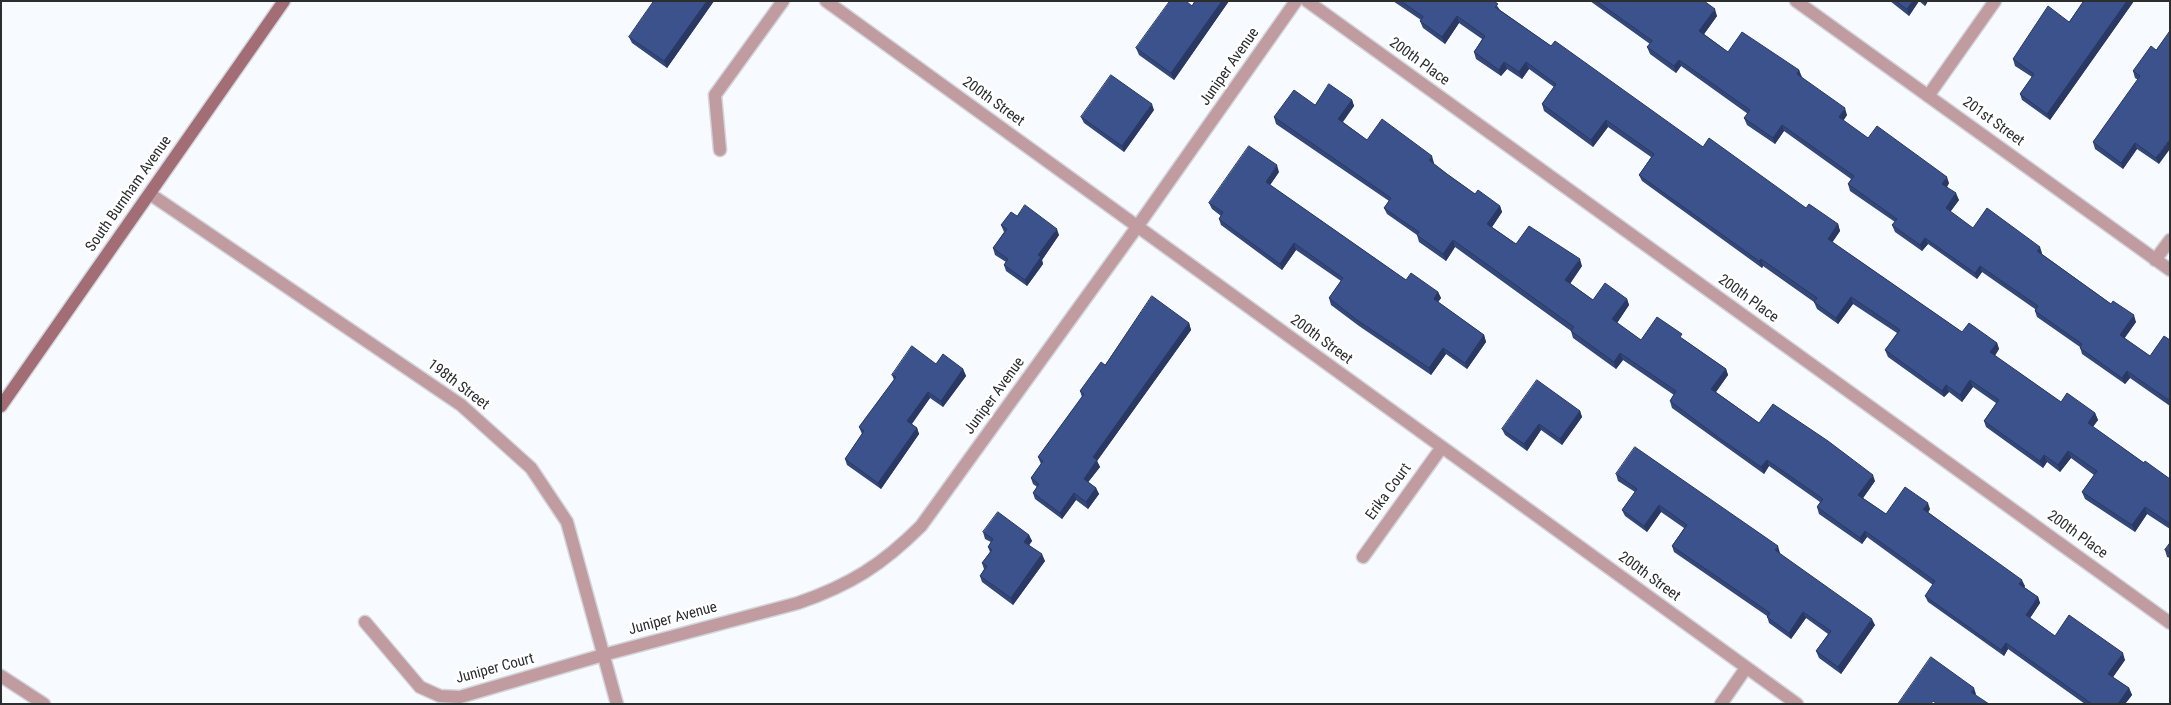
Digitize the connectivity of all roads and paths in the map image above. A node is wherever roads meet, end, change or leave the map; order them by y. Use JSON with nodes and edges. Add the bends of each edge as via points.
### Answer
{"nodes":[{"id":1,"x":284,"y":1,"type":"edge"},
{"id":2,"x":783,"y":1,"type":"edge"},
{"id":3,"x":826,"y":1,"type":"edge"},
{"id":4,"x":1296,"y":1,"type":"edge"},
{"id":5,"x":1307,"y":1,"type":"edge"},
{"id":6,"x":1796,"y":1,"type":"edge"},
{"id":7,"x":1996,"y":1,"type":"edge"},
{"id":8,"x":1928,"y":96,"type":"junction"},
{"id":9,"x":720,"y":150,"type":"dead end"},
{"id":10,"x":150,"y":194,"type":"junction"},
{"id":11,"x":1137,"y":227,"type":"junction"},
{"id":12,"x":2170,"y":240,"type":"edge"},
{"id":13,"x":2156,"y":260,"type":"junction"},
{"id":14,"x":2170,"y":270,"type":"edge"},
{"id":15,"x":1,"y":406,"type":"edge"},
{"id":16,"x":1442,"y":447,"type":"junction"},
{"id":17,"x":1363,"y":557,"type":"dead end"},
{"id":18,"x":365,"y":622,"type":"dead end"},
{"id":19,"x":2170,"y":622,"type":"edge"},
{"id":20,"x":603,"y":655,"type":"junction"},
{"id":21,"x":1746,"y":668,"type":"junction"},
{"id":22,"x":1,"y":676,"type":"edge"},
{"id":23,"x":44,"y":704,"type":"edge"},
{"id":24,"x":617,"y":704,"type":"edge"},
{"id":25,"x":1721,"y":704,"type":"edge"},
{"id":26,"x":1797,"y":704,"type":"edge"}],
"edges":[{"from":1,"to":10,"type":"main road","name":"South Burnham Avenue"},
{"from":2,"to":9,"type":"street","via":[[715,95]]},
{"from":3,"to":11,"type":"street","name":"200th Street"},
{"from":4,"to":11,"type":"street","name":"Juniper Avenue"},
{"from":5,"to":19,"type":"street","name":"200th Place"},
{"from":6,"to":8,"type":"street","name":"201st Street"},
{"from":7,"to":8,"type":"street"},
{"from":8,"to":13,"type":"street","name":"201st Street"},
{"from":10,"to":15,"type":"main road","name":"South Burnham Avenue"},
{"from":10,"to":20,"type":"street","name":"198th Street","via":[[461,405],[531,468],[567,522]]},
{"from":11,"to":16,"type":"street","name":"200th Street"},
{"from":11,"to":20,"type":"street","name":"Juniper Avenue","via":[[921,526],[894,552],[854,580],[828,593]]},
{"from":12,"to":13,"type":"street"},
{"from":13,"to":14,"type":"street","name":"201st Street"},
{"from":16,"to":17,"type":"street","name":"Erika Court"},
{"from":16,"to":21,"type":"street","name":"200th Street"},
{"from":18,"to":20,"type":"street","name":"Juniper Court","via":[[420,687],[440,696],[460,697]]},
{"from":20,"to":24,"type":"street","name":"198th Street"},
{"from":21,"to":25,"type":"street"},
{"from":21,"to":26,"type":"street","name":"200th Street"},
{"from":22,"to":23,"type":"street"}]}
